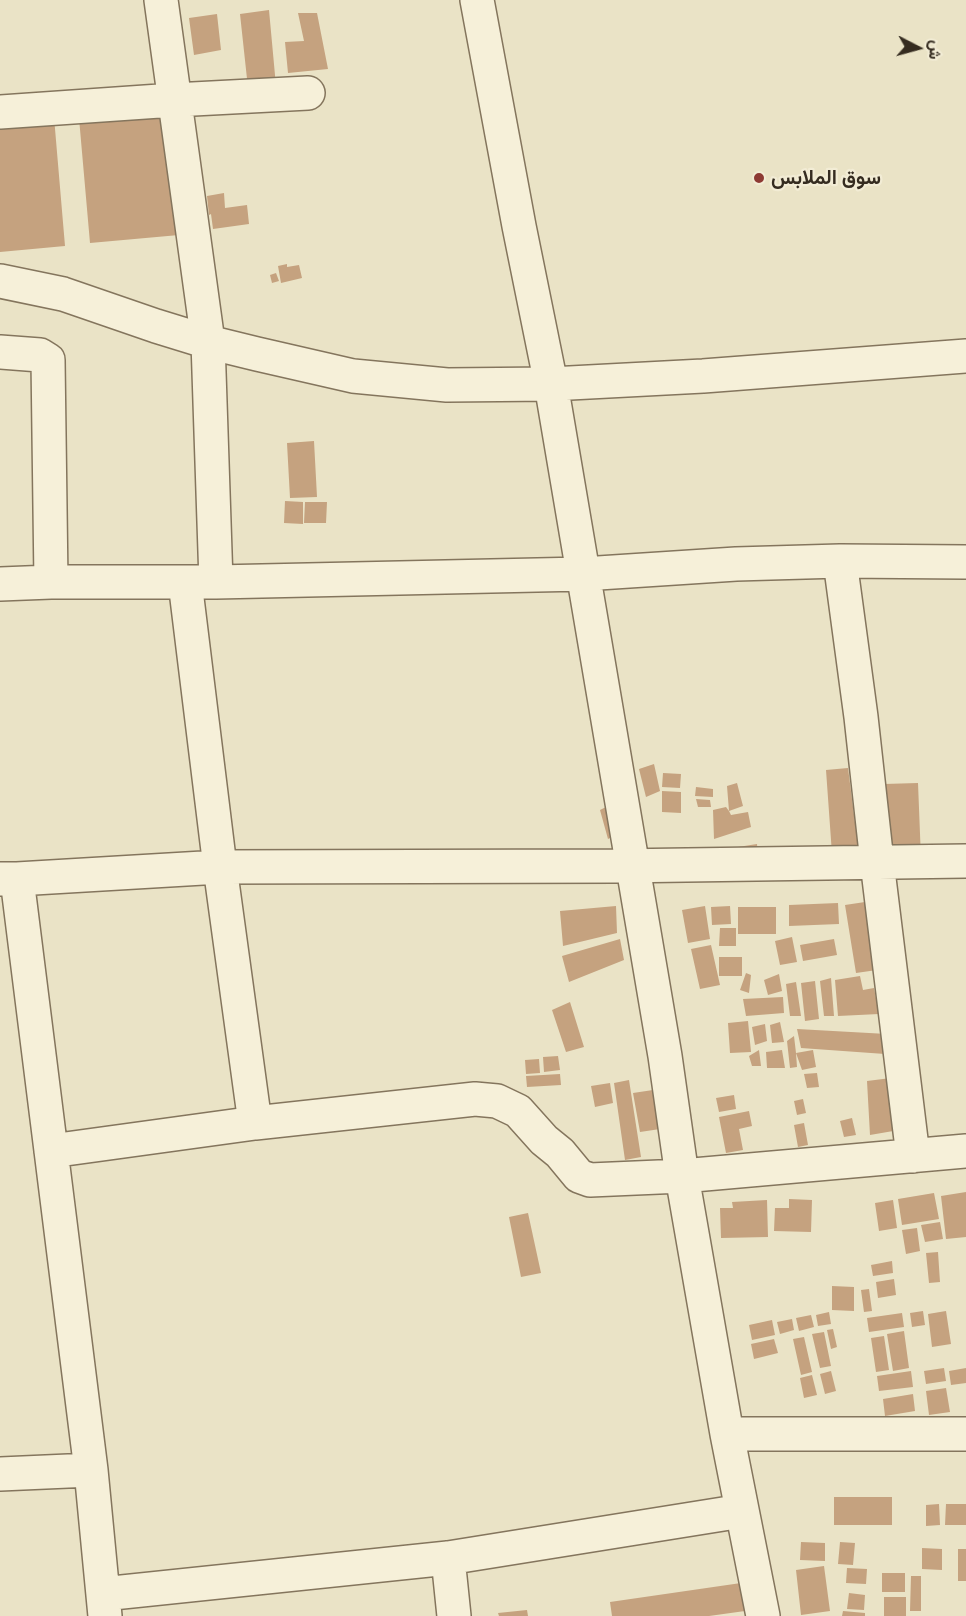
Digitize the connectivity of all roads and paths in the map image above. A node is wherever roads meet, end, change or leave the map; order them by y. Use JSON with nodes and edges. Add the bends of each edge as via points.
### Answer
{"nodes":[{"id":1,"x":161,"y":0,"type":"edge"},
{"id":2,"x":477,"y":0,"type":"edge"},
{"id":3,"x":308,"y":93,"type":"dead end"},
{"id":4,"x":174,"y":100,"type":"junction"},
{"id":5,"x":0,"y":112,"type":"edge"},
{"id":6,"x":0,"y":281,"type":"edge"},
{"id":7,"x":208,"y":342,"type":"junction"},
{"id":8,"x":0,"y":352,"type":"edge"},
{"id":9,"x":966,"y":356,"type":"edge"},
{"id":10,"x":551,"y":384,"type":"junction"},
{"id":11,"x":840,"y":561,"type":"junction"},
{"id":12,"x":966,"y":562,"type":"edge"},
{"id":13,"x":583,"y":574,"type":"junction"},
{"id":14,"x":51,"y":582,"type":"junction"},
{"id":15,"x":200,"y":582,"type":"junction"},
{"id":16,"x":0,"y":584,"type":"edge"},
{"id":17,"x":966,"y":861,"type":"edge"},
{"id":18,"x":877,"y":862,"type":"junction"},
{"id":19,"x":632,"y":866,"type":"junction"},
{"id":20,"x":220,"y":867,"type":"junction"},
{"id":21,"x":9,"y":879,"type":"edge"},
{"id":22,"x":255,"y":1123,"type":"junction"},
{"id":23,"x":51,"y":1151,"type":"junction"},
{"id":24,"x":966,"y":1151,"type":"edge"},
{"id":25,"x":913,"y":1156,"type":"junction"},
{"id":26,"x":682,"y":1176,"type":"junction"},
{"id":27,"x":727,"y":1434,"type":"junction"},
{"id":28,"x":966,"y":1434,"type":"edge"},
{"id":29,"x":91,"y":1470,"type":"junction"},
{"id":30,"x":0,"y":1474,"type":"edge"},
{"id":31,"x":742,"y":1511,"type":"junction"},
{"id":32,"x":448,"y":1558,"type":"junction"},
{"id":33,"x":104,"y":1605,"type":"edge"},
{"id":34,"x":454,"y":1616,"type":"edge"},
{"id":35,"x":763,"y":1616,"type":"edge"}],
"edges":[{"from":1,"to":4,"type":"street"},
{"from":2,"to":10,"type":"street"},
{"from":3,"to":4,"type":"street"},
{"from":4,"to":5,"type":"street"},
{"from":4,"to":7,"type":"street"},
{"from":6,"to":7,"type":"street","via":[[63,294]]},
{"from":7,"to":10,"type":"street","via":[[354,376],[447,385]]},
{"from":7,"to":15,"type":"street"},
{"from":8,"to":14,"type":"street","via":[[40,355],[48,360]]},
{"from":9,"to":10,"type":"street"},
{"from":10,"to":13,"type":"street"},
{"from":11,"to":12,"type":"street"},
{"from":11,"to":13,"type":"street"},
{"from":11,"to":18,"type":"street"},
{"from":13,"to":15,"type":"street"},
{"from":13,"to":19,"type":"street"},
{"from":14,"to":15,"type":"street"},
{"from":14,"to":16,"type":"street"},
{"from":15,"to":20,"type":"street"},
{"from":17,"to":18,"type":"street"},
{"from":18,"to":19,"type":"street"},
{"from":18,"to":25,"type":"street"},
{"from":19,"to":20,"type":"street"},
{"from":19,"to":26,"type":"street"},
{"from":20,"to":21,"type":"street"},
{"from":20,"to":22,"type":"street"},
{"from":21,"to":23,"type":"street"},
{"from":22,"to":23,"type":"street"},
{"from":22,"to":26,"type":"street","via":[[476,1099],[497,1101],[518,1111],[579,1176],[590,1180]]},
{"from":23,"to":29,"type":"street"},
{"from":24,"to":25,"type":"street"},
{"from":25,"to":26,"type":"street"},
{"from":26,"to":27,"type":"street"},
{"from":27,"to":28,"type":"street"},
{"from":27,"to":31,"type":"street"},
{"from":29,"to":30,"type":"street"},
{"from":29,"to":33,"type":"street"},
{"from":31,"to":32,"type":"street"},
{"from":31,"to":35,"type":"street"},
{"from":32,"to":33,"type":"street"},
{"from":32,"to":34,"type":"street"}]}
